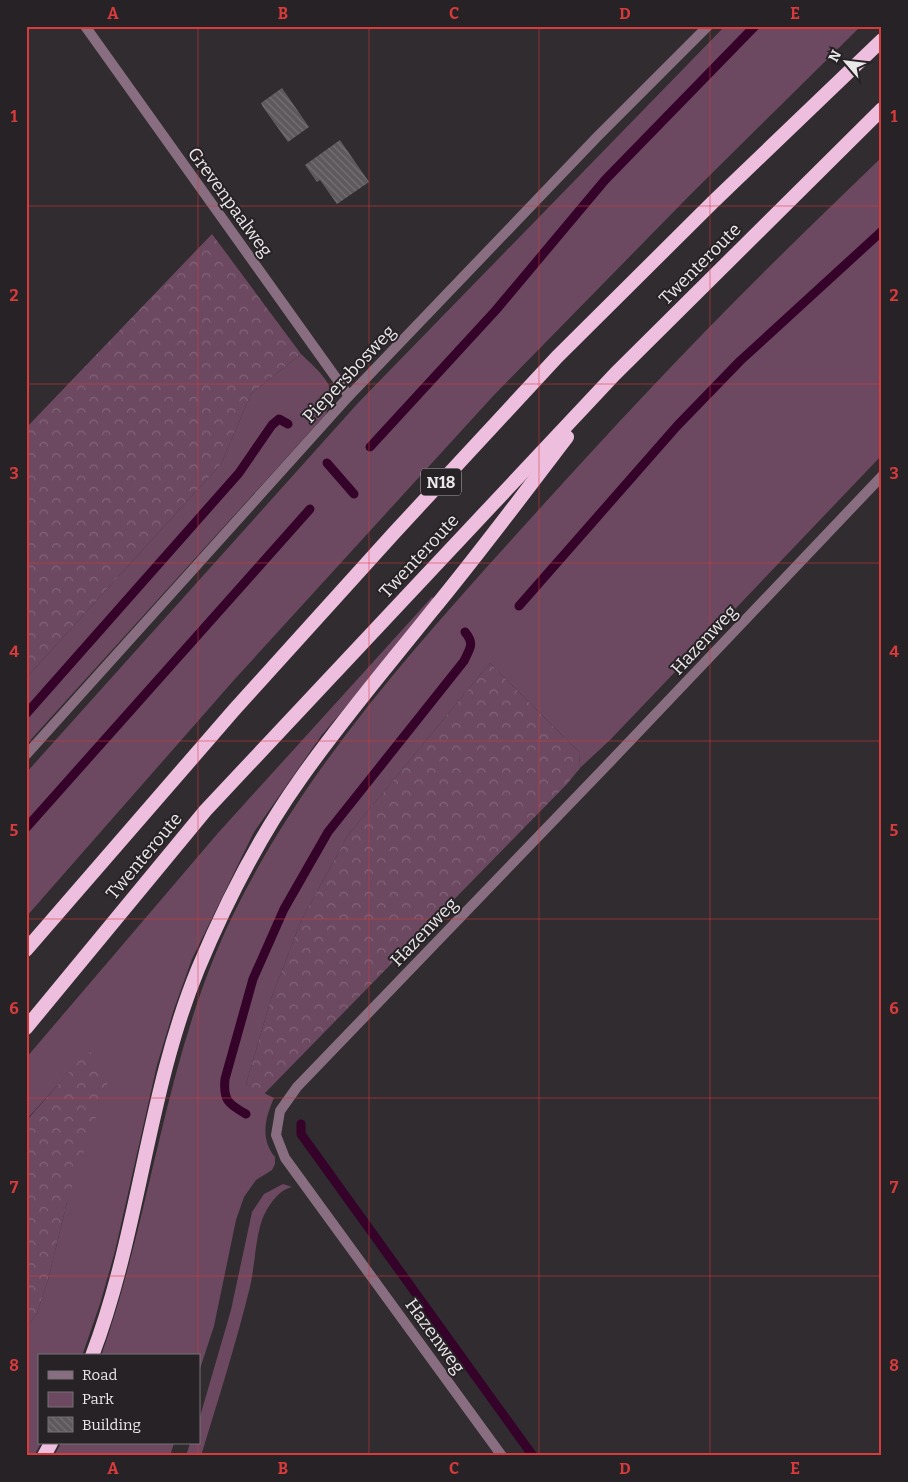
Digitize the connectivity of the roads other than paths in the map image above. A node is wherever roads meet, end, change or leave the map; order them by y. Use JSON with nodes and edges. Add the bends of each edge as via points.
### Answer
{"nodes":[{"id":1,"x":85,"y":26,"type":"edge"},
{"id":2,"x":708,"y":26,"type":"edge"},
{"id":3,"x":882,"y":40,"type":"edge"},
{"id":4,"x":882,"y":109,"type":"edge"},
{"id":5,"x":615,"y":374,"type":"junction"},
{"id":6,"x":349,"y":396,"type":"junction"},
{"id":7,"x":882,"y":476,"type":"edge"},
{"id":8,"x":26,"y":755,"type":"edge"},
{"id":9,"x":26,"y":950,"type":"edge"},
{"id":10,"x":26,"y":1028,"type":"edge"},
{"id":11,"x":93,"y":1354,"type":"edge"},
{"id":12,"x":50,"y":1444,"type":"edge"},
{"id":13,"x":44,"y":1456,"type":"edge"},
{"id":14,"x":502,"y":1456,"type":"edge"}],
"edges":[{"from":1,"to":6,"type":"street","name":"Grevenpaalweg"},
{"from":2,"to":6,"type":"street","name":"Piepersbosweg"},
{"from":3,"to":9,"type":"highway","name":"Twenteroute","number":"N18","via":[[557,357],[234,710]]},
{"from":4,"to":5,"type":"highway","name":"Twenteroute"},
{"from":5,"to":10,"type":"highway","name":"Twenteroute","via":[[205,811]]},
{"from":5,"to":11,"type":"highway","via":[[456,581],[340,725],[300,779],[257,847],[198,971],[172,1045],[121,1263]]},
{"from":6,"to":8,"type":"street","name":"Piepersbosweg"},
{"from":7,"to":14,"type":"street","name":"Hazenweg","via":[[297,1087],[280,1111],[276,1135],[286,1158]]},
{"from":12,"to":13,"type":"highway"}]}
